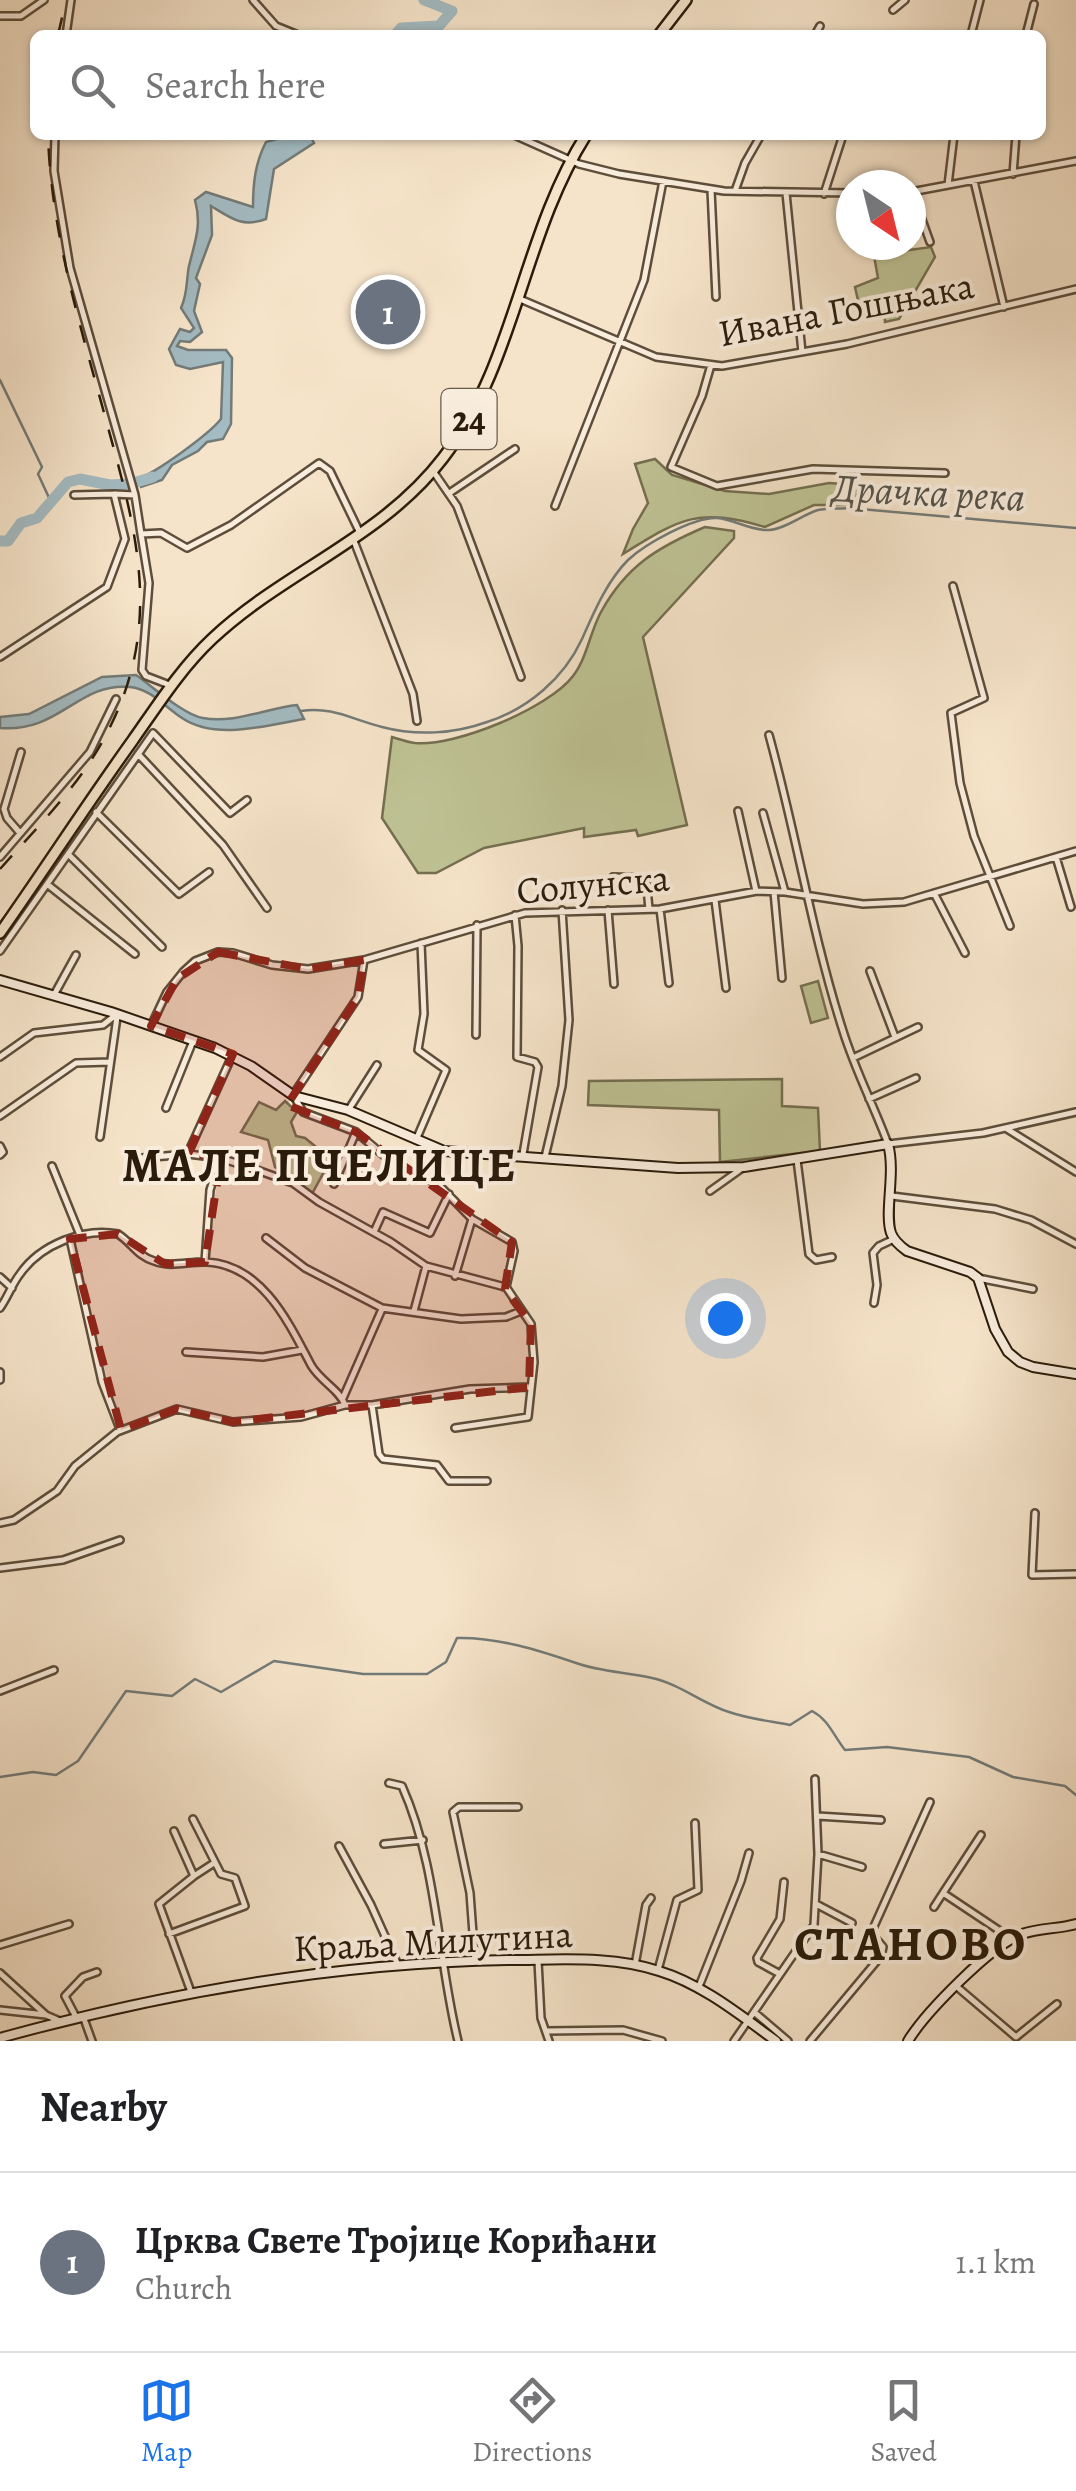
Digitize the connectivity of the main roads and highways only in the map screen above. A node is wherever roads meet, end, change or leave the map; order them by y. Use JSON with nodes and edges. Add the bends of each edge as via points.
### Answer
{"nodes":[{"id":1,"x":686,"y":0,"type":"edge"},
{"id":2,"x":664,"y":30,"type":"edge"},
{"id":3,"x":583,"y":140,"type":"edge"},
{"id":4,"x":0,"y":933,"type":"edge"}],
"edges":[{"from":1,"to":2,"type":"main road"},
{"from":3,"to":4,"type":"main road","number":"24","via":[[544,216],[485,388],[433,470],[358,538],[230,622],[200,651]]}]}
